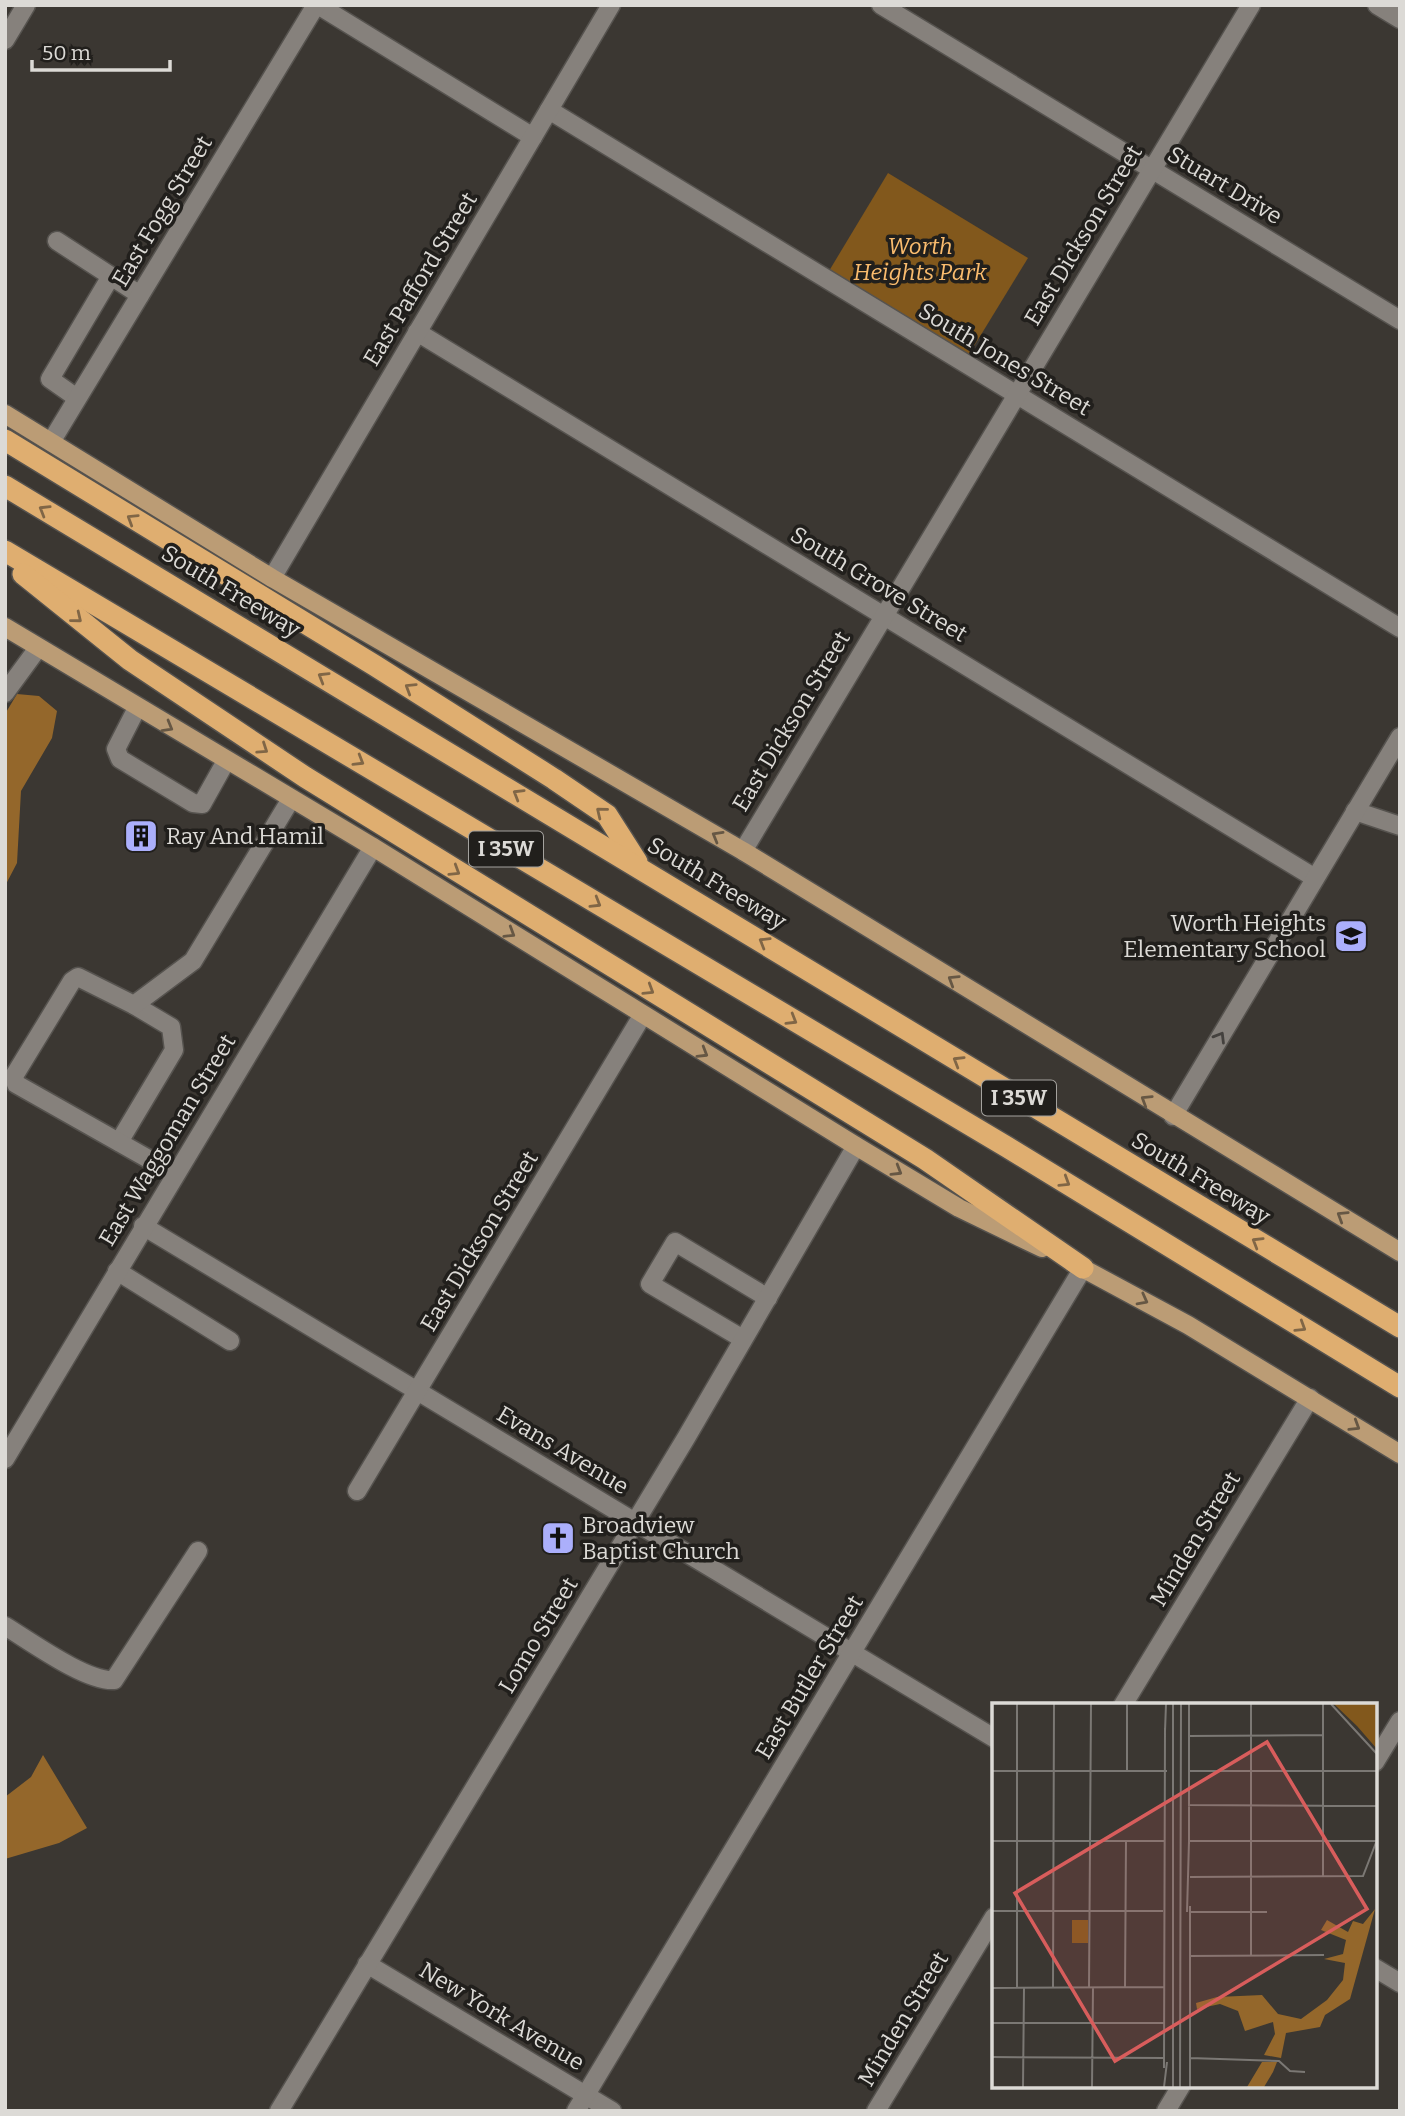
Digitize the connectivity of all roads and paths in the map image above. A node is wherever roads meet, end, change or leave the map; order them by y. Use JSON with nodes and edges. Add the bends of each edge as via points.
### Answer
{"nodes":[{"id":1,"x":26,"y":5,"type":"edge"},
{"id":2,"x":317,"y":5,"type":"edge"},
{"id":3,"x":611,"y":5,"type":"edge"},
{"id":4,"x":881,"y":5,"type":"edge"},
{"id":5,"x":1251,"y":5,"type":"edge"},
{"id":6,"x":1377,"y":5,"type":"edge"},
{"id":7,"x":1400,"y":19,"type":"edge"},
{"id":8,"x":5,"y":40,"type":"edge"},
{"id":9,"x":549,"y":110,"type":"junction"},
{"id":10,"x":533,"y":137,"type":"junction"},
{"id":11,"x":1152,"y":170,"type":"junction"},
{"id":12,"x":57,"y":242,"type":"dead end"},
{"id":13,"x":111,"y":276,"type":"junction"},
{"id":14,"x":140,"y":295,"type":"junction"},
{"id":15,"x":1400,"y":320,"type":"edge"},
{"id":16,"x":417,"y":332,"type":"junction"},
{"id":17,"x":1016,"y":394,"type":"junction"},
{"id":18,"x":77,"y":398,"type":"junction"},
{"id":19,"x":5,"y":414,"type":"edge"},
{"id":20,"x":5,"y":440,"type":"edge"},
{"id":21,"x":51,"y":442,"type":"junction"},
{"id":22,"x":5,"y":486,"type":"edge"},
{"id":23,"x":5,"y":551,"type":"edge"},
{"id":24,"x":5,"y":560,"type":"edge"},
{"id":25,"x":272,"y":578,"type":"junction"},
{"id":26,"x":883,"y":615,"type":"junction"},
{"id":27,"x":5,"y":627,"type":"edge"},
{"id":28,"x":1400,"y":628,"type":"edge"},
{"id":29,"x":38,"y":648,"type":"junction"},
{"id":30,"x":5,"y":693,"type":"edge"},
{"id":31,"x":137,"y":708,"type":"junction"},
{"id":32,"x":1400,"y":737,"type":"edge"},
{"id":33,"x":226,"y":761,"type":"junction"},
{"id":34,"x":291,"y":799,"type":"junction"},
{"id":35,"x":1355,"y":811,"type":"junction"},
{"id":36,"x":1400,"y":826,"type":"edge"},
{"id":37,"x":373,"y":847,"type":"junction"},
{"id":38,"x":743,"y":851,"type":"junction"},
{"id":39,"x":640,"y":867,"type":"junction"},
{"id":40,"x":1315,"y":878,"type":"junction"},
{"id":41,"x":134,"y":1005,"type":"junction"},
{"id":42,"x":642,"y":1016,"type":"junction"},
{"id":43,"x":1172,"y":1116,"type":"junction"},
{"id":44,"x":119,"y":1142,"type":"junction"},
{"id":45,"x":856,"y":1146,"type":"junction"},
{"id":46,"x":175,"y":1174,"type":"junction"},
{"id":47,"x":144,"y":1226,"type":"junction"},
{"id":48,"x":1400,"y":1252,"type":"edge"},
{"id":49,"x":1083,"y":1268,"type":"junction"},
{"id":50,"x":117,"y":1271,"type":"junction"},
{"id":51,"x":768,"y":1298,"type":"junction"},
{"id":52,"x":1400,"y":1327,"type":"edge"},
{"id":53,"x":743,"y":1339,"type":"junction"},
{"id":54,"x":230,"y":1341,"type":"dead end"},
{"id":55,"x":1400,"y":1387,"type":"edge"},
{"id":56,"x":418,"y":1391,"type":"junction"},
{"id":57,"x":1310,"y":1398,"type":"junction"},
{"id":58,"x":1400,"y":1454,"type":"edge"},
{"id":59,"x":5,"y":1459,"type":"edge"},
{"id":60,"x":357,"y":1491,"type":"dead end"},
{"id":61,"x":635,"y":1522,"type":"junction"},
{"id":62,"x":198,"y":1550,"type":"dead end"},
{"id":63,"x":5,"y":1626,"type":"edge"},
{"id":64,"x":852,"y":1653,"type":"junction"},
{"id":65,"x":1124,"y":1703,"type":"edge"},
{"id":66,"x":1400,"y":1721,"type":"edge"},
{"id":67,"x":992,"y":1737,"type":"edge"},
{"id":68,"x":1377,"y":1759,"type":"edge"},
{"id":69,"x":992,"y":1920,"type":"edge"},
{"id":70,"x":367,"y":1964,"type":"junction"},
{"id":71,"x":1377,"y":1969,"type":"edge"},
{"id":72,"x":1400,"y":1983,"type":"edge"},
{"id":73,"x":1180,"y":2088,"type":"edge"},
{"id":74,"x":581,"y":2103,"type":"edge"},
{"id":75,"x":279,"y":2111,"type":"edge"},
{"id":76,"x":612,"y":2111,"type":"edge"},
{"id":77,"x":876,"y":2111,"type":"edge"},
{"id":78,"x":1166,"y":2111,"type":"edge"}],
"edges":[{"from":1,"to":8,"type":"street"},
{"from":2,"to":10,"type":"street"},
{"from":2,"to":14,"type":"street","name":"East Fogg Street"},
{"from":3,"to":9,"type":"street","name":"East Pafford Street"},
{"from":4,"to":11,"type":"street","name":"Stuart Drive"},
{"from":5,"to":11,"type":"street","name":"East Dickson Street"},
{"from":6,"to":7,"type":"street"},
{"from":9,"to":10,"type":"street","name":"East Pafford Street"},
{"from":9,"to":17,"type":"street","name":"South Jones Street"},
{"from":10,"to":16,"type":"street","name":"East Pafford Street"},
{"from":11,"to":15,"type":"street","name":"Stuart Drive"},
{"from":11,"to":17,"type":"street","name":"East Dickson Street"},
{"from":12,"to":13,"type":"street"},
{"from":13,"to":14,"type":"street"},
{"from":13,"to":18,"type":"street","via":[[50,379]]},
{"from":14,"to":18,"type":"street","name":"East Fogg Street"},
{"from":16,"to":25,"type":"street","name":"East Pafford Street"},
{"from":16,"to":26,"type":"street","name":"South Grove Street"},
{"from":17,"to":26,"type":"street","name":"East Dickson Street"},
{"from":17,"to":28,"type":"street","name":"South Jones Street"},
{"from":18,"to":21,"type":"street","name":"East Fogg Street"},
{"from":19,"to":21,"type":"main road","name":"South Freeway"},
{"from":39,"to":20,"type":"highway","one_way":true,"via":[[607,815],[554,779]]},
{"from":21,"to":25,"type":"main road","name":"South Freeway"},
{"from":39,"to":22,"type":"highway","name":"South Freeway","number":"I 35W","one_way":true},
{"from":23,"to":55,"type":"highway","number":"I 35W","one_way":true,"via":[[1007,1147]]},
{"from":24,"to":49,"type":"highway","one_way":true,"via":[[130,660],[306,777],[925,1159]]},
{"from":38,"to":25,"type":"main road","name":"South Freeway","one_way":true},
{"from":26,"to":38,"type":"street","name":"East Dickson Street"},
{"from":26,"to":40,"type":"street","name":"South Grove Street"},
{"from":27,"to":29,"type":"main road"},
{"from":29,"to":30,"type":"street"},
{"from":29,"to":31,"type":"main road"},
{"from":31,"to":33,"type":"main road","one_way":true},
{"from":31,"to":33,"type":"street","via":[[116,749],[120,759],[193,803],[202,804]]},
{"from":32,"to":35,"type":"street"},
{"from":33,"to":34,"type":"main road"},
{"from":34,"to":37,"type":"main road"},
{"from":34,"to":41,"type":"street","via":[[193,961]]},
{"from":35,"to":36,"type":"street"},
{"from":35,"to":40,"type":"street"},
{"from":37,"to":42,"type":"main road","one_way":true},
{"from":37,"to":46,"type":"street","name":"East Waggoman Street"},
{"from":43,"to":38,"type":"main road","name":"South Freeway","one_way":true},
{"from":52,"to":39,"type":"highway","name":"South Freeway","number":"I 35W","one_way":true},
{"from":43,"to":40,"type":"street","one_way":true},
{"from":41,"to":44,"type":"street","via":[[171,1027],[174,1050]]},
{"from":41,"to":44,"type":"street","via":[[78,977],[14,1076],[16,1084]]},
{"from":42,"to":45,"type":"main road","one_way":true},
{"from":42,"to":56,"type":"street","name":"East Dickson Street"},
{"from":48,"to":43,"type":"main road","name":"South Freeway","one_way":true},
{"from":44,"to":46,"type":"street"},
{"from":45,"to":49,"type":"main road","one_way":true,"via":[[959,1208]]},
{"from":45,"to":51,"type":"street","name":"Lomo Street"},
{"from":46,"to":47,"type":"street","name":"East Waggoman Street"},
{"from":47,"to":50,"type":"street","name":"East Waggoman Street"},
{"from":47,"to":56,"type":"street","name":"Evans Avenue"},
{"from":49,"to":57,"type":"main road","one_way":true},
{"from":49,"to":64,"type":"street","name":"East Butler Street"},
{"from":50,"to":54,"type":"street"},
{"from":50,"to":59,"type":"street","name":"East Waggoman Street"},
{"from":51,"to":53,"type":"street","name":"Lomo Street"},
{"from":51,"to":53,"type":"street","via":[[675,1242],[650,1284]]},
{"from":53,"to":61,"type":"street","name":"Lomo Street"},
{"from":56,"to":60,"type":"street","name":"East Dickson Street"},
{"from":56,"to":61,"type":"street","name":"Evans Avenue"},
{"from":57,"to":58,"type":"main road","one_way":true},
{"from":57,"to":65,"type":"street","name":"Minden Street"},
{"from":61,"to":64,"type":"street","name":"Evans Avenue"},
{"from":61,"to":70,"type":"street","name":"Lomo Street"},
{"from":62,"to":63,"type":"street","via":[[114,1680],[78,1669]]},
{"from":64,"to":67,"type":"street","name":"Evans Avenue"},
{"from":64,"to":74,"type":"street","name":"East Butler Street"},
{"from":66,"to":68,"type":"street"},
{"from":69,"to":77,"type":"street","name":"Minden Street"},
{"from":70,"to":74,"type":"street","name":"New York Avenue"},
{"from":70,"to":75,"type":"street","name":"Lomo Street"},
{"from":71,"to":72,"type":"street"},
{"from":73,"to":78,"type":"street"},
{"from":74,"to":76,"type":"street","name":"New York Avenue"}]}
